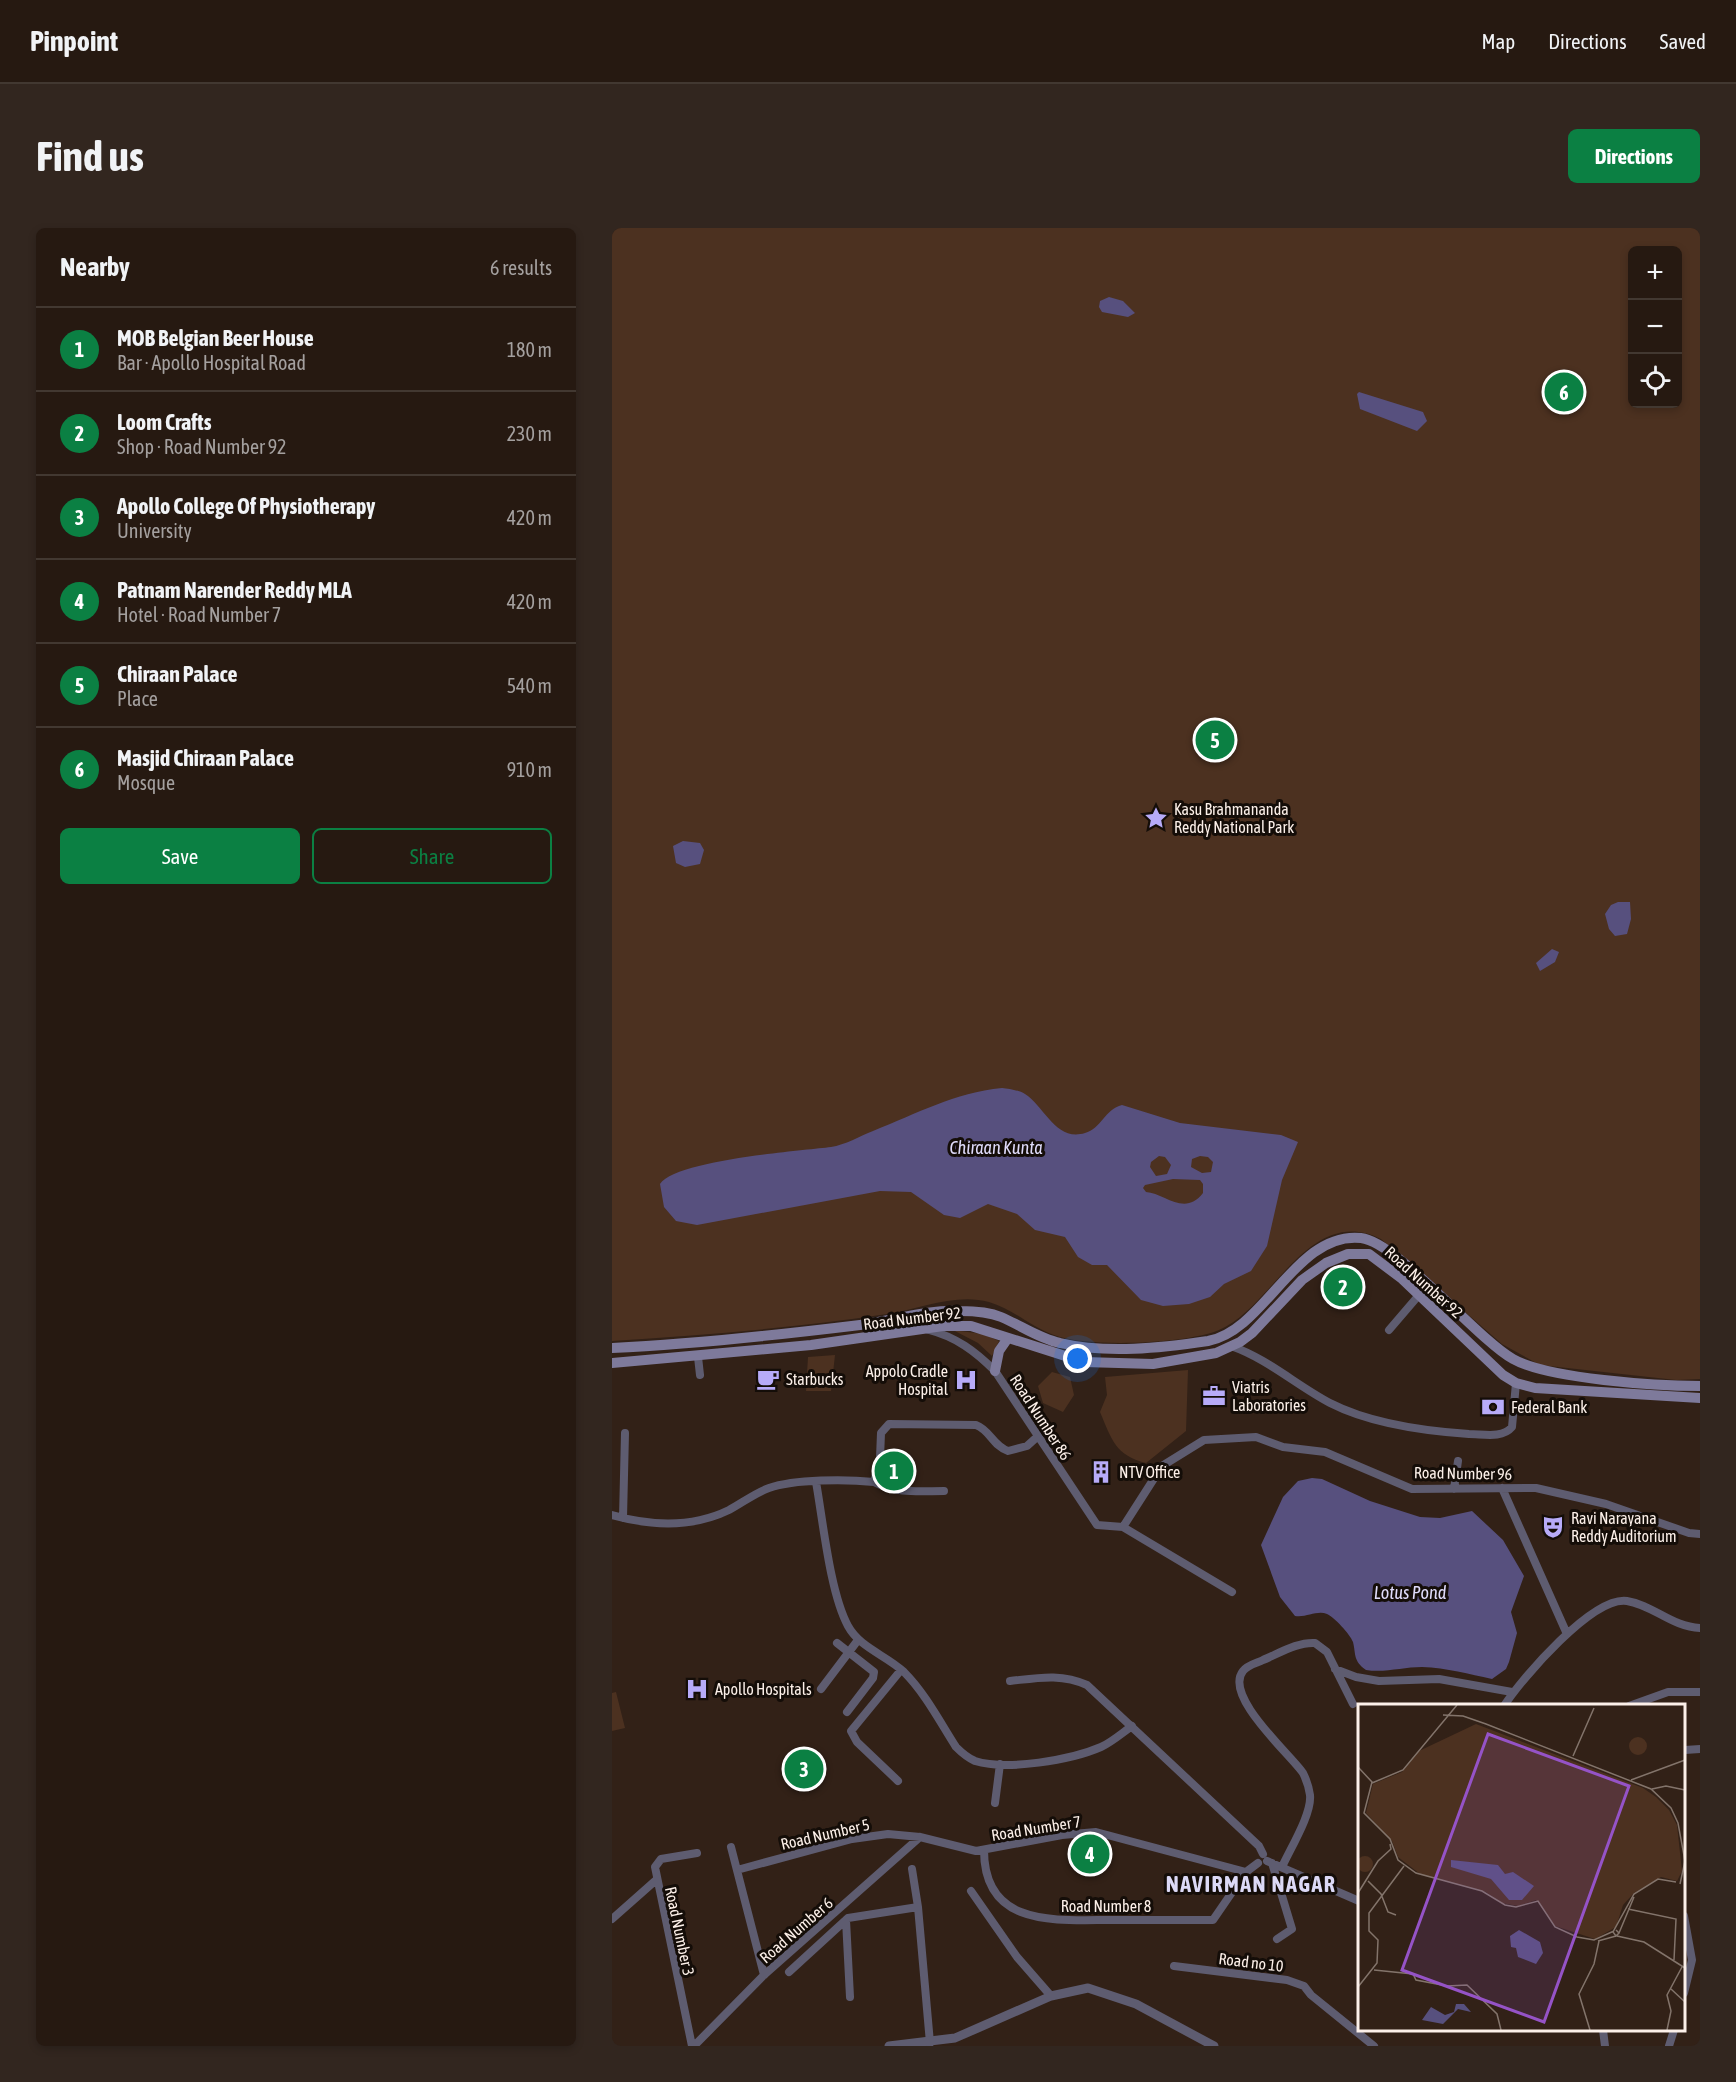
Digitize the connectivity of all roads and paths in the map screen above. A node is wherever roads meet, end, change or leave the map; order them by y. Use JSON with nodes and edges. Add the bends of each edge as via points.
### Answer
{"nodes":[{"id":1,"x":1419,"y":1295,"type":"junction"},
{"id":2,"x":924,"y":1329,"type":"junction"},
{"id":3,"x":1389,"y":1330,"type":"dead end"},
{"id":4,"x":1252,"y":1333,"type":"junction"},
{"id":5,"x":1008,"y":1338,"type":"junction"},
{"id":6,"x":675,"y":1344,"type":"junction"},
{"id":7,"x":1231,"y":1346,"type":"junction"},
{"id":8,"x":612,"y":1348,"type":"edge"},
{"id":9,"x":1252,"y":1353,"type":"junction"},
{"id":10,"x":698,"y":1357,"type":"junction"},
{"id":11,"x":678,"y":1359,"type":"junction"},
{"id":12,"x":612,"y":1363,"type":"edge"},
{"id":13,"x":995,"y":1371,"type":"junction"},
{"id":14,"x":700,"y":1375,"type":"dead end"},
{"id":15,"x":1630,"y":1382,"type":"junction"},
{"id":16,"x":1516,"y":1383,"type":"junction"},
{"id":17,"x":1700,"y":1386,"type":"edge"},
{"id":18,"x":1629,"y":1395,"type":"junction"},
{"id":19,"x":1700,"y":1398,"type":"edge"},
{"id":20,"x":625,"y":1433,"type":"dead end"},
{"id":21,"x":1037,"y":1437,"type":"junction"},
{"id":22,"x":1458,"y":1461,"type":"dead end"},
{"id":23,"x":816,"y":1482,"type":"junction"},
{"id":24,"x":874,"y":1482,"type":"junction"},
{"id":25,"x":1502,"y":1488,"type":"junction"},
{"id":26,"x":1454,"y":1489,"type":"junction"},
{"id":27,"x":944,"y":1491,"type":"dead end"},
{"id":28,"x":612,"y":1515,"type":"edge"},
{"id":29,"x":623,"y":1518,"type":"junction"},
{"id":30,"x":1123,"y":1527,"type":"junction"},
{"id":31,"x":1700,"y":1534,"type":"edge"},
{"id":32,"x":1232,"y":1592,"type":"dead end"},
{"id":33,"x":1700,"y":1628,"type":"edge"},
{"id":34,"x":1567,"y":1634,"type":"junction"},
{"id":35,"x":858,"y":1640,"type":"junction"},
{"id":36,"x":837,"y":1643,"type":"dead end"},
{"id":37,"x":849,"y":1652,"type":"junction"},
{"id":38,"x":1335,"y":1669,"type":"junction"},
{"id":39,"x":901,"y":1670,"type":"junction"},
{"id":40,"x":1010,"y":1680,"type":"dead end"},
{"id":41,"x":820,"y":1689,"type":"dead end"},
{"id":42,"x":1512,"y":1692,"type":"junction"},
{"id":43,"x":1700,"y":1692,"type":"edge"},
{"id":44,"x":1353,"y":1704,"type":"dead end"},
{"id":45,"x":1505,"y":1704,"type":"edge"},
{"id":46,"x":1635,"y":1704,"type":"edge"},
{"id":47,"x":853,"y":1705,"type":"junction"},
{"id":48,"x":847,"y":1712,"type":"dead end"},
{"id":49,"x":865,"y":1714,"type":"junction"},
{"id":50,"x":1132,"y":1726,"type":"junction"},
{"id":51,"x":1700,"y":1749,"type":"edge"},
{"id":52,"x":1685,"y":1750,"type":"dead end"},
{"id":53,"x":1000,"y":1764,"type":"junction"},
{"id":54,"x":898,"y":1781,"type":"dead end"},
{"id":55,"x":995,"y":1803,"type":"dead end"},
{"id":56,"x":920,"y":1837,"type":"junction"},
{"id":57,"x":731,"y":1847,"type":"dead end"},
{"id":58,"x":984,"y":1850,"type":"junction"},
{"id":59,"x":697,"y":1853,"type":"dead end"},
{"id":60,"x":1267,"y":1859,"type":"junction"},
{"id":61,"x":1282,"y":1867,"type":"junction"},
{"id":62,"x":912,"y":1869,"type":"dead end"},
{"id":63,"x":737,"y":1870,"type":"junction"},
{"id":64,"x":1246,"y":1872,"type":"junction"},
{"id":65,"x":656,"y":1881,"type":"junction"},
{"id":66,"x":971,"y":1891,"type":"dead end"},
{"id":67,"x":1358,"y":1901,"type":"edge"},
{"id":68,"x":918,"y":1907,"type":"junction"},
{"id":69,"x":612,"y":1920,"type":"edge"},
{"id":70,"x":846,"y":1920,"type":"junction"},
{"id":71,"x":1685,"y":1925,"type":"edge"},
{"id":72,"x":1277,"y":1939,"type":"dead end"},
{"id":73,"x":1696,"y":1961,"type":"edge"},
{"id":74,"x":1174,"y":1966,"type":"dead end"},
{"id":75,"x":789,"y":1972,"type":"dead end"},
{"id":76,"x":764,"y":1975,"type":"junction"},
{"id":77,"x":1685,"y":1988,"type":"edge"},
{"id":78,"x":1051,"y":1996,"type":"junction"},
{"id":79,"x":850,"y":1997,"type":"dead end"},
{"id":80,"x":1603,"y":2031,"type":"edge"},
{"id":81,"x":1674,"y":2031,"type":"edge"},
{"id":82,"x":930,"y":2043,"type":"junction"},
{"id":83,"x":693,"y":2046,"type":"edge"},
{"id":84,"x":889,"y":2046,"type":"edge"},
{"id":85,"x":1214,"y":2046,"type":"edge"},
{"id":86,"x":1374,"y":2046,"type":"edge"},
{"id":87,"x":1605,"y":2046,"type":"edge"},
{"id":88,"x":1669,"y":2046,"type":"edge"}],
"edges":[{"from":1,"to":3,"type":"street"},
{"from":1,"to":4,"type":"main road","name":"Road Number 92","via":[[1369,1254],[1348,1254],[1302,1280]]},
{"from":1,"to":16,"type":"main road","name":"Road Number 92"},
{"from":2,"to":5,"type":"main road","name":"Road Number 92","via":[[971,1326]]},
{"from":2,"to":10,"type":"main road","name":"Road Number 92"},
{"from":2,"to":13,"type":"street","name":"Road Number 86","via":[[962,1344]]},
{"from":4,"to":7,"type":"main road","name":"Road Number 92"},
{"from":4,"to":9,"type":"street"},
{"from":5,"to":7,"type":"main road","name":"Road Number 92","via":[[1084,1362],[1137,1365],[1216,1353]]},
{"from":5,"to":13,"type":"main road","via":[[999,1351]]},
{"from":6,"to":8,"type":"main road","name":"Road Number 92"},
{"from":6,"to":11,"type":"main road"},
{"from":6,"to":15,"type":"main road","name":"Road Number 92","via":[[861,1325],[957,1310],[997,1316],[1057,1343],[1088,1347],[1152,1348],[1212,1340],[1239,1325],[1304,1259],[1329,1246],[1361,1238],[1386,1249],[1515,1360],[1539,1370]]},
{"from":7,"to":9,"type":"street"},
{"from":9,"to":16,"type":"street","via":[[1347,1410],[1378,1420],[1449,1432],[1508,1432],[1512,1427]]},
{"from":10,"to":11,"type":"main road","name":"Road Number 92"},
{"from":10,"to":14,"type":"street"},
{"from":11,"to":12,"type":"main road","name":"Road Number 92"},
{"from":13,"to":21,"type":"street","name":"Road Number 86"},
{"from":15,"to":17,"type":"main road","name":"Road Number 92"},
{"from":15,"to":18,"type":"main road"},
{"from":16,"to":18,"type":"main road","name":"Road Number 92"},
{"from":18,"to":19,"type":"main road","name":"Road Number 92"},
{"from":20,"to":29,"type":"street"},
{"from":21,"to":24,"type":"street","via":[[1027,1446],[1008,1451],[976,1425],[889,1424],[881,1433]]},
{"from":21,"to":30,"type":"street","name":"Road Number 86","via":[[1097,1526]]},
{"from":22,"to":26,"type":"street"},
{"from":23,"to":24,"type":"street"},
{"from":23,"to":29,"type":"street","via":[[766,1489],[703,1520],[644,1524]]},
{"from":23,"to":35,"type":"street","via":[[839,1604]]},
{"from":24,"to":27,"type":"street","via":[[897,1491]]},
{"from":25,"to":26,"type":"street","name":"Road Number 96"},
{"from":25,"to":31,"type":"street","name":"Road Number 96","via":[[1548,1490]]},
{"from":25,"to":34,"type":"street"},
{"from":26,"to":30,"type":"street","name":"Road Number 96","via":[[1412,1489],[1325,1452],[1283,1447],[1256,1437],[1204,1440],[1162,1466]]},
{"from":28,"to":29,"type":"street"},
{"from":30,"to":32,"type":"street"},
{"from":33,"to":34,"type":"street","via":[[1679,1624],[1637,1603],[1616,1600]]},
{"from":34,"to":42,"type":"street"},
{"from":35,"to":37,"type":"street"},
{"from":35,"to":39,"type":"street"},
{"from":36,"to":37,"type":"street"},
{"from":37,"to":41,"type":"street"},
{"from":37,"to":47,"type":"street","via":[[874,1674]]},
{"from":38,"to":42,"type":"street","via":[[1380,1681],[1439,1678]]},
{"from":38,"to":44,"type":"street"},
{"from":38,"to":61,"type":"street","via":[[1320,1645],[1307,1643],[1246,1668],[1240,1677],[1240,1686],[1253,1713],[1269,1737],[1302,1772],[1311,1797]]},
{"from":39,"to":49,"type":"street"},
{"from":39,"to":53,"type":"street","via":[[961,1752],[976,1761]]},
{"from":40,"to":50,"type":"street","via":[[1057,1676],[1073,1679],[1097,1692]]},
{"from":42,"to":45,"type":"street"},
{"from":43,"to":46,"type":"street","via":[[1668,1692]]},
{"from":47,"to":48,"type":"street"},
{"from":47,"to":49,"type":"street"},
{"from":49,"to":54,"type":"street","via":[[850,1731]]},
{"from":50,"to":53,"type":"street","via":[[1101,1747],[1052,1760]]},
{"from":50,"to":60,"type":"street","via":[[1259,1846]]},
{"from":51,"to":52,"type":"street"},
{"from":53,"to":55,"type":"street"},
{"from":56,"to":58,"type":"street","name":"Road Number 7","via":[[966,1850]]},
{"from":56,"to":63,"type":"street","name":"Road Number 5","via":[[888,1834],[852,1839]]},
{"from":56,"to":76,"type":"street","name":"Road Number 6"},
{"from":57,"to":63,"type":"street"},
{"from":58,"to":64,"type":"street","name":"Road Number 7","via":[[1096,1832]]},
{"from":58,"to":64,"type":"street","name":"Road Number 8","via":[[984,1870],[990,1885],[1015,1910],[1045,1920],[1213,1920]]},
{"from":59,"to":65,"type":"street","name":"Road Number 3","via":[[661,1859],[655,1867]]},
{"from":60,"to":61,"type":"street"},
{"from":60,"to":64,"type":"street"},
{"from":60,"to":72,"type":"street","via":[[1292,1929]]},
{"from":61,"to":67,"type":"street"},
{"from":62,"to":68,"type":"street"},
{"from":63,"to":76,"type":"street"},
{"from":65,"to":69,"type":"street"},
{"from":65,"to":83,"type":"street","name":"Road Number 3"},
{"from":66,"to":78,"type":"street","via":[[1017,1957]]},
{"from":68,"to":70,"type":"street"},
{"from":68,"to":82,"type":"street"},
{"from":70,"to":75,"type":"street"},
{"from":70,"to":79,"type":"street"},
{"from":71,"to":73,"type":"street"},
{"from":73,"to":77,"type":"street"},
{"from":74,"to":86,"type":"street","name":"Road no 10","via":[[1287,1980],[1304,1986]]},
{"from":76,"to":83,"type":"street","name":"Road Number 6"},
{"from":78,"to":82,"type":"street","via":[[955,2038]]},
{"from":78,"to":85,"type":"street","via":[[1088,1988],[1137,2004]]},
{"from":80,"to":87,"type":"street"},
{"from":81,"to":88,"type":"street"},
{"from":82,"to":84,"type":"street"}]}
